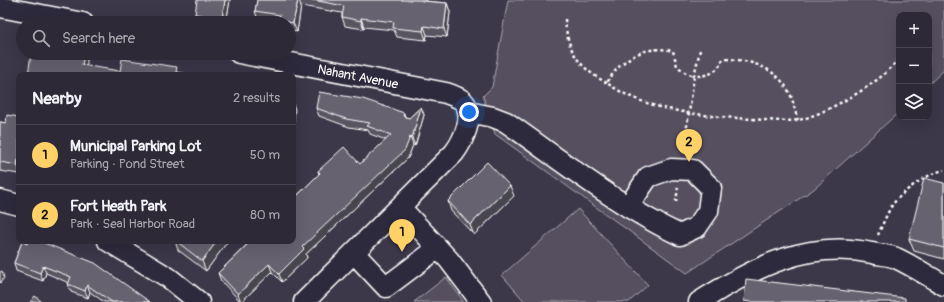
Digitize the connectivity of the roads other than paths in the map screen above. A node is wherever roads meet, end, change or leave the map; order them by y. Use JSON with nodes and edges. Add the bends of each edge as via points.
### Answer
{"nodes":[{"id":1,"x":0,"y":7,"type":"edge"},
{"id":2,"x":47,"y":16,"type":"edge"},
{"id":3,"x":275,"y":60,"type":"edge"},
{"id":4,"x":468,"y":112,"type":"junction"},
{"id":5,"x":0,"y":200,"type":"edge"},
{"id":6,"x":16,"y":204,"type":"edge"},
{"id":7,"x":400,"y":207,"type":"junction"},
{"id":8,"x":628,"y":207,"type":"junction"},
{"id":9,"x":113,"y":244,"type":"edge"},
{"id":10,"x":438,"y":248,"type":"junction"},
{"id":11,"x":354,"y":253,"type":"junction"},
{"id":12,"x":944,"y":285,"type":"edge"},
{"id":13,"x":199,"y":302,"type":"edge"},
{"id":14,"x":304,"y":302,"type":"edge"},
{"id":15,"x":481,"y":302,"type":"edge"},
{"id":16,"x":699,"y":302,"type":"edge"}],
"edges":[{"from":1,"to":2,"type":"street"},
{"from":3,"to":4,"type":"street","name":"Nahant Avenue","via":[[446,93],[463,101]]},
{"from":4,"to":7,"type":"street","via":[[467,126],[458,148]]},
{"from":4,"to":8,"type":"street","via":[[506,122]]},
{"from":5,"to":6,"type":"street"},
{"from":7,"to":10,"type":"street"},
{"from":7,"to":11,"type":"street"},
{"from":8,"to":8,"type":"street","via":[[680,235],[697,227],[708,211],[711,188],[693,170],[671,169],[648,177]]},
{"from":9,"to":13,"type":"street","via":[[169,278]]},
{"from":10,"to":11,"type":"street","via":[[386,287]]},
{"from":10,"to":15,"type":"street"},
{"from":11,"to":14,"type":"street"},
{"from":12,"to":16,"type":"street","via":[[895,258],[854,249],[799,253],[767,264]]}]}
